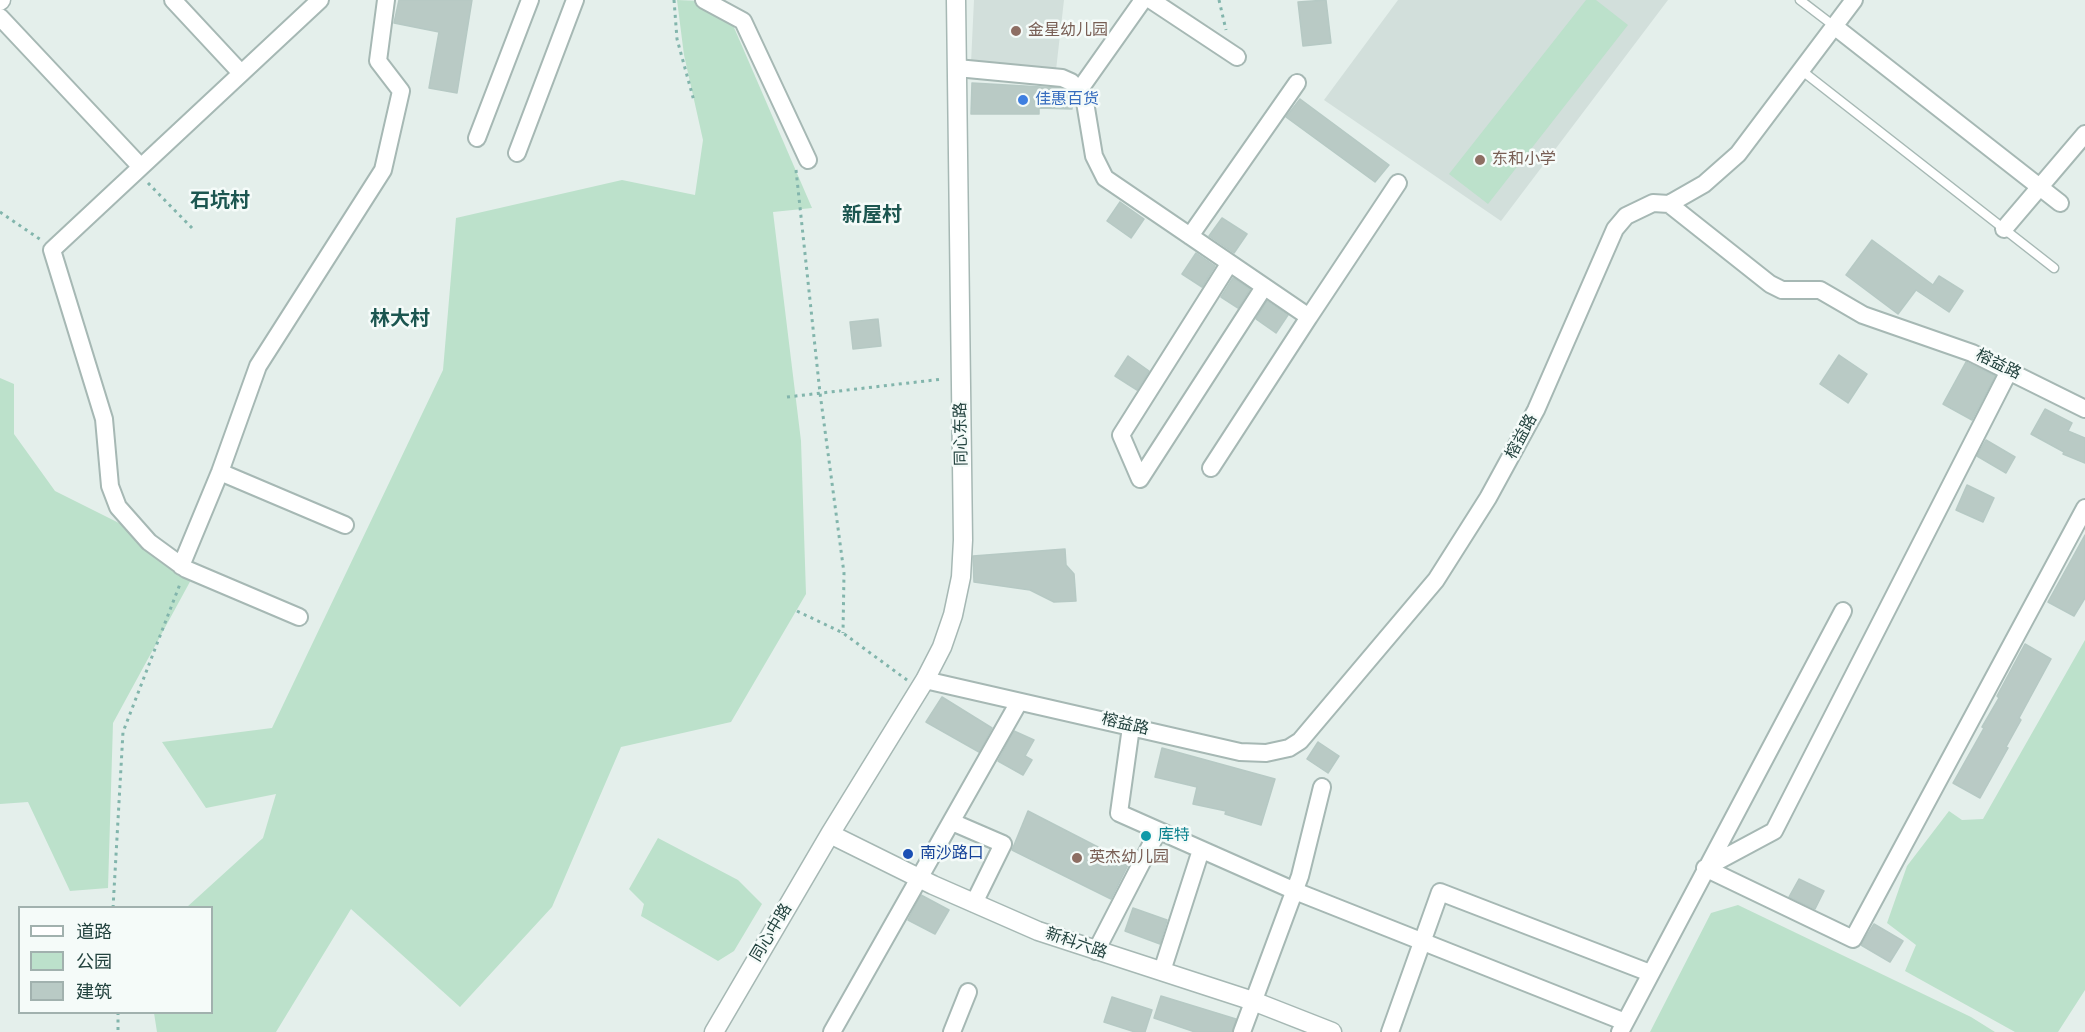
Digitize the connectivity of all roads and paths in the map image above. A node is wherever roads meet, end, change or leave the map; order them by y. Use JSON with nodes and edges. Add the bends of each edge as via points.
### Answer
{"nodes":[{"id":1,"x":173,"y":0,"type":"edge"},
{"id":2,"x":320,"y":0,"type":"edge"},
{"id":3,"x":386,"y":0,"type":"edge"},
{"id":4,"x":530,"y":0,"type":"edge"},
{"id":5,"x":575,"y":0,"type":"edge"},
{"id":6,"x":674,"y":0,"type":"edge"},
{"id":7,"x":704,"y":0,"type":"edge"},
{"id":8,"x":956,"y":0,"type":"edge"},
{"id":9,"x":1143,"y":0,"type":"edge"},
{"id":10,"x":1151,"y":0,"type":"edge"},
{"id":11,"x":1219,"y":0,"type":"edge"},
{"id":12,"x":1800,"y":0,"type":"edge"},
{"id":13,"x":1854,"y":0,"type":"edge"},
{"id":14,"x":0,"y":17,"type":"edge"},
{"id":15,"x":1834,"y":26,"type":"junction"},
{"id":16,"x":1234,"y":56,"type":"joint"},
{"id":17,"x":957,"y":68,"type":"junction"},
{"id":18,"x":1801,"y":70,"type":"junction"},
{"id":19,"x":241,"y":73,"type":"junction"},
{"id":20,"x":1297,"y":83,"type":"dead end"},
{"id":21,"x":1080,"y":89,"type":"junction"},
{"id":22,"x":694,"y":101,"type":"dead end"},
{"id":23,"x":2085,"y":134,"type":"edge"},
{"id":24,"x":477,"y":138,"type":"dead end"},
{"id":25,"x":517,"y":153,"type":"dead end"},
{"id":26,"x":808,"y":160,"type":"joint"},
{"id":27,"x":139,"y":169,"type":"junction"},
{"id":28,"x":1398,"y":183,"type":"dead end"},
{"id":29,"x":2040,"y":187,"type":"junction"},
{"id":30,"x":2060,"y":203,"type":"dead end"},
{"id":31,"x":1669,"y":204,"type":"junction"},
{"id":32,"x":0,"y":212,"type":"edge"},
{"id":33,"x":192,"y":228,"type":"dead end"},
{"id":34,"x":2004,"y":229,"type":"junction"},
{"id":35,"x":1190,"y":236,"type":"junction"},
{"id":36,"x":52,"y":250,"type":"junction"},
{"id":37,"x":1229,"y":264,"type":"junction"},
{"id":38,"x":2054,"y":268,"type":"dead end"},
{"id":39,"x":1264,"y":287,"type":"junction"},
{"id":40,"x":1309,"y":317,"type":"junction"},
{"id":41,"x":2009,"y":371,"type":"junction"},
{"id":42,"x":961,"y":377,"type":"junction"},
{"id":43,"x":820,"y":393,"type":"junction"},
{"id":44,"x":787,"y":397,"type":"dead end"},
{"id":45,"x":2085,"y":409,"type":"edge"},
{"id":46,"x":1210,"y":468,"type":"dead end"},
{"id":47,"x":220,"y":472,"type":"junction"},
{"id":48,"x":2085,"y":508,"type":"edge"},
{"id":49,"x":345,"y":525,"type":"dead end"},
{"id":50,"x":183,"y":567,"type":"junction"},
{"id":51,"x":797,"y":611,"type":"dead end"},
{"id":52,"x":1843,"y":611,"type":"dead end"},
{"id":53,"x":299,"y":617,"type":"dead end"},
{"id":54,"x":843,"y":633,"type":"junction"},
{"id":55,"x":922,"y":684,"type":"junction"},
{"id":56,"x":1019,"y":702,"type":"junction"},
{"id":57,"x":1131,"y":727,"type":"junction"},
{"id":58,"x":1322,"y":787,"type":"dead end"},
{"id":59,"x":952,"y":822,"type":"junction"},
{"id":60,"x":1158,"y":831,"type":"junction"},
{"id":61,"x":830,"y":834,"type":"junction"},
{"id":62,"x":1201,"y":850,"type":"junction"},
{"id":63,"x":1705,"y":868,"type":"junction"},
{"id":64,"x":920,"y":879,"type":"junction"},
{"id":65,"x":1294,"y":891,"type":"junction"},
{"id":66,"x":974,"y":903,"type":"junction"},
{"id":67,"x":113,"y":906,"type":"edge"},
{"id":68,"x":1422,"y":941,"type":"junction"},
{"id":69,"x":1096,"y":951,"type":"junction"},
{"id":70,"x":1162,"y":971,"type":"junction"},
{"id":71,"x":1650,"y":973,"type":"junction"},
{"id":72,"x":968,"y":992,"type":"dead end"},
{"id":73,"x":1253,"y":1001,"type":"junction"},
{"id":74,"x":118,"y":1014,"type":"edge"},
{"id":75,"x":1622,"y":1027,"type":"edge"},
{"id":76,"x":118,"y":1032,"type":"edge"},
{"id":77,"x":714,"y":1032,"type":"edge"},
{"id":78,"x":832,"y":1032,"type":"edge"},
{"id":79,"x":952,"y":1032,"type":"edge"},
{"id":80,"x":1242,"y":1032,"type":"edge"},
{"id":81,"x":1332,"y":1032,"type":"edge"},
{"id":82,"x":1390,"y":1032,"type":"edge"}],
"edges":[{"from":1,"to":19,"type":"street"},
{"from":2,"to":19,"type":"street"},
{"from":3,"to":47,"type":"street","via":[[378,61],[401,91],[383,170],[258,366]]},
{"from":4,"to":24,"type":"street"},
{"from":5,"to":25,"type":"street"},
{"from":6,"to":22,"type":"path","via":[[677,39]]},
{"from":7,"to":26,"type":"street","via":[[743,21]]},
{"from":8,"to":17,"type":"street","name":"同心东路"},
{"from":9,"to":21,"type":"street"},
{"from":10,"to":16,"type":"street"},
{"from":11,"to":16,"type":"path"},
{"from":12,"to":15,"type":"lane"},
{"from":13,"to":15,"type":"street"},
{"from":14,"to":27,"type":"street"},
{"from":15,"to":18,"type":"street"},
{"from":15,"to":29,"type":"street"},
{"from":17,"to":21,"type":"street","via":[[1062,78]]},
{"from":17,"to":42,"type":"street","name":"同心东路"},
{"from":18,"to":31,"type":"street","via":[[1723,170]]},
{"from":18,"to":34,"type":"lane"},
{"from":19,"to":27,"type":"street"},
{"from":20,"to":35,"type":"street"},
{"from":21,"to":35,"type":"street","via":[[1094,156],[1105,178]]},
{"from":23,"to":29,"type":"street"},
{"from":26,"to":43,"type":"path","via":[[796,170]]},
{"from":27,"to":33,"type":"path"},
{"from":27,"to":36,"type":"street"},
{"from":28,"to":40,"type":"street"},
{"from":29,"to":30,"type":"street"},
{"from":29,"to":34,"type":"street"},
{"from":31,"to":41,"type":"street","name":"榕益路","via":[[1782,290],[1820,290],[1863,315],[1940,340]]},
{"from":31,"to":57,"type":"street","name":"榕益路","via":[[1638,207],[1615,229],[1536,411],[1488,498],[1436,580],[1300,741],[1266,753],[1240,752]]},
{"from":32,"to":36,"type":"path"},
{"from":34,"to":38,"type":"lane"},
{"from":35,"to":37,"type":"street"},
{"from":36,"to":50,"type":"street","via":[[104,419],[112,497],[132,526]]},
{"from":37,"to":39,"type":"street"},
{"from":37,"to":39,"type":"street","via":[[1120,435],[1140,479]]},
{"from":39,"to":40,"type":"street"},
{"from":40,"to":46,"type":"street"},
{"from":41,"to":45,"type":"street","name":"榕益路"},
{"from":41,"to":63,"type":"street","via":[[1774,831]]},
{"from":42,"to":43,"type":"path"},
{"from":42,"to":55,"type":"street","name":"同心东路","via":[[961,577],[942,647]]},
{"from":43,"to":44,"type":"path"},
{"from":43,"to":54,"type":"path","via":[[844,573]]},
{"from":47,"to":49,"type":"street"},
{"from":47,"to":50,"type":"street"},
{"from":48,"to":63,"type":"street","via":[[1853,939]]},
{"from":50,"to":53,"type":"street"},
{"from":50,"to":67,"type":"path","via":[[123,732]]},
{"from":51,"to":54,"type":"path"},
{"from":52,"to":63,"type":"street"},
{"from":54,"to":55,"type":"path"},
{"from":55,"to":56,"type":"street","name":"榕益路"},
{"from":55,"to":61,"type":"street","name":"同心东路"},
{"from":56,"to":57,"type":"street","name":"榕益路"},
{"from":56,"to":59,"type":"street"},
{"from":57,"to":60,"type":"street","via":[[1119,813]]},
{"from":58,"to":65,"type":"street"},
{"from":59,"to":64,"type":"street"},
{"from":59,"to":66,"type":"street","via":[[1003,844]]},
{"from":60,"to":62,"type":"street"},
{"from":60,"to":69,"type":"street"},
{"from":61,"to":64,"type":"street","name":"新科六路"},
{"from":61,"to":77,"type":"street","name":"同心中路"},
{"from":62,"to":65,"type":"street"},
{"from":62,"to":70,"type":"street"},
{"from":63,"to":71,"type":"street"},
{"from":64,"to":66,"type":"street","name":"新科六路"},
{"from":64,"to":78,"type":"street"},
{"from":65,"to":68,"type":"street"},
{"from":65,"to":73,"type":"street"},
{"from":66,"to":69,"type":"street","name":"新科六路"},
{"from":68,"to":71,"type":"street","via":[[1440,892]]},
{"from":68,"to":75,"type":"street"},
{"from":68,"to":82,"type":"street"},
{"from":69,"to":70,"type":"street","name":"新科六路"},
{"from":70,"to":73,"type":"street","name":"新科六路"},
{"from":71,"to":75,"type":"street"},
{"from":72,"to":79,"type":"street"},
{"from":73,"to":80,"type":"street"},
{"from":73,"to":81,"type":"street","name":"新科六路"},
{"from":74,"to":76,"type":"path"}]}
